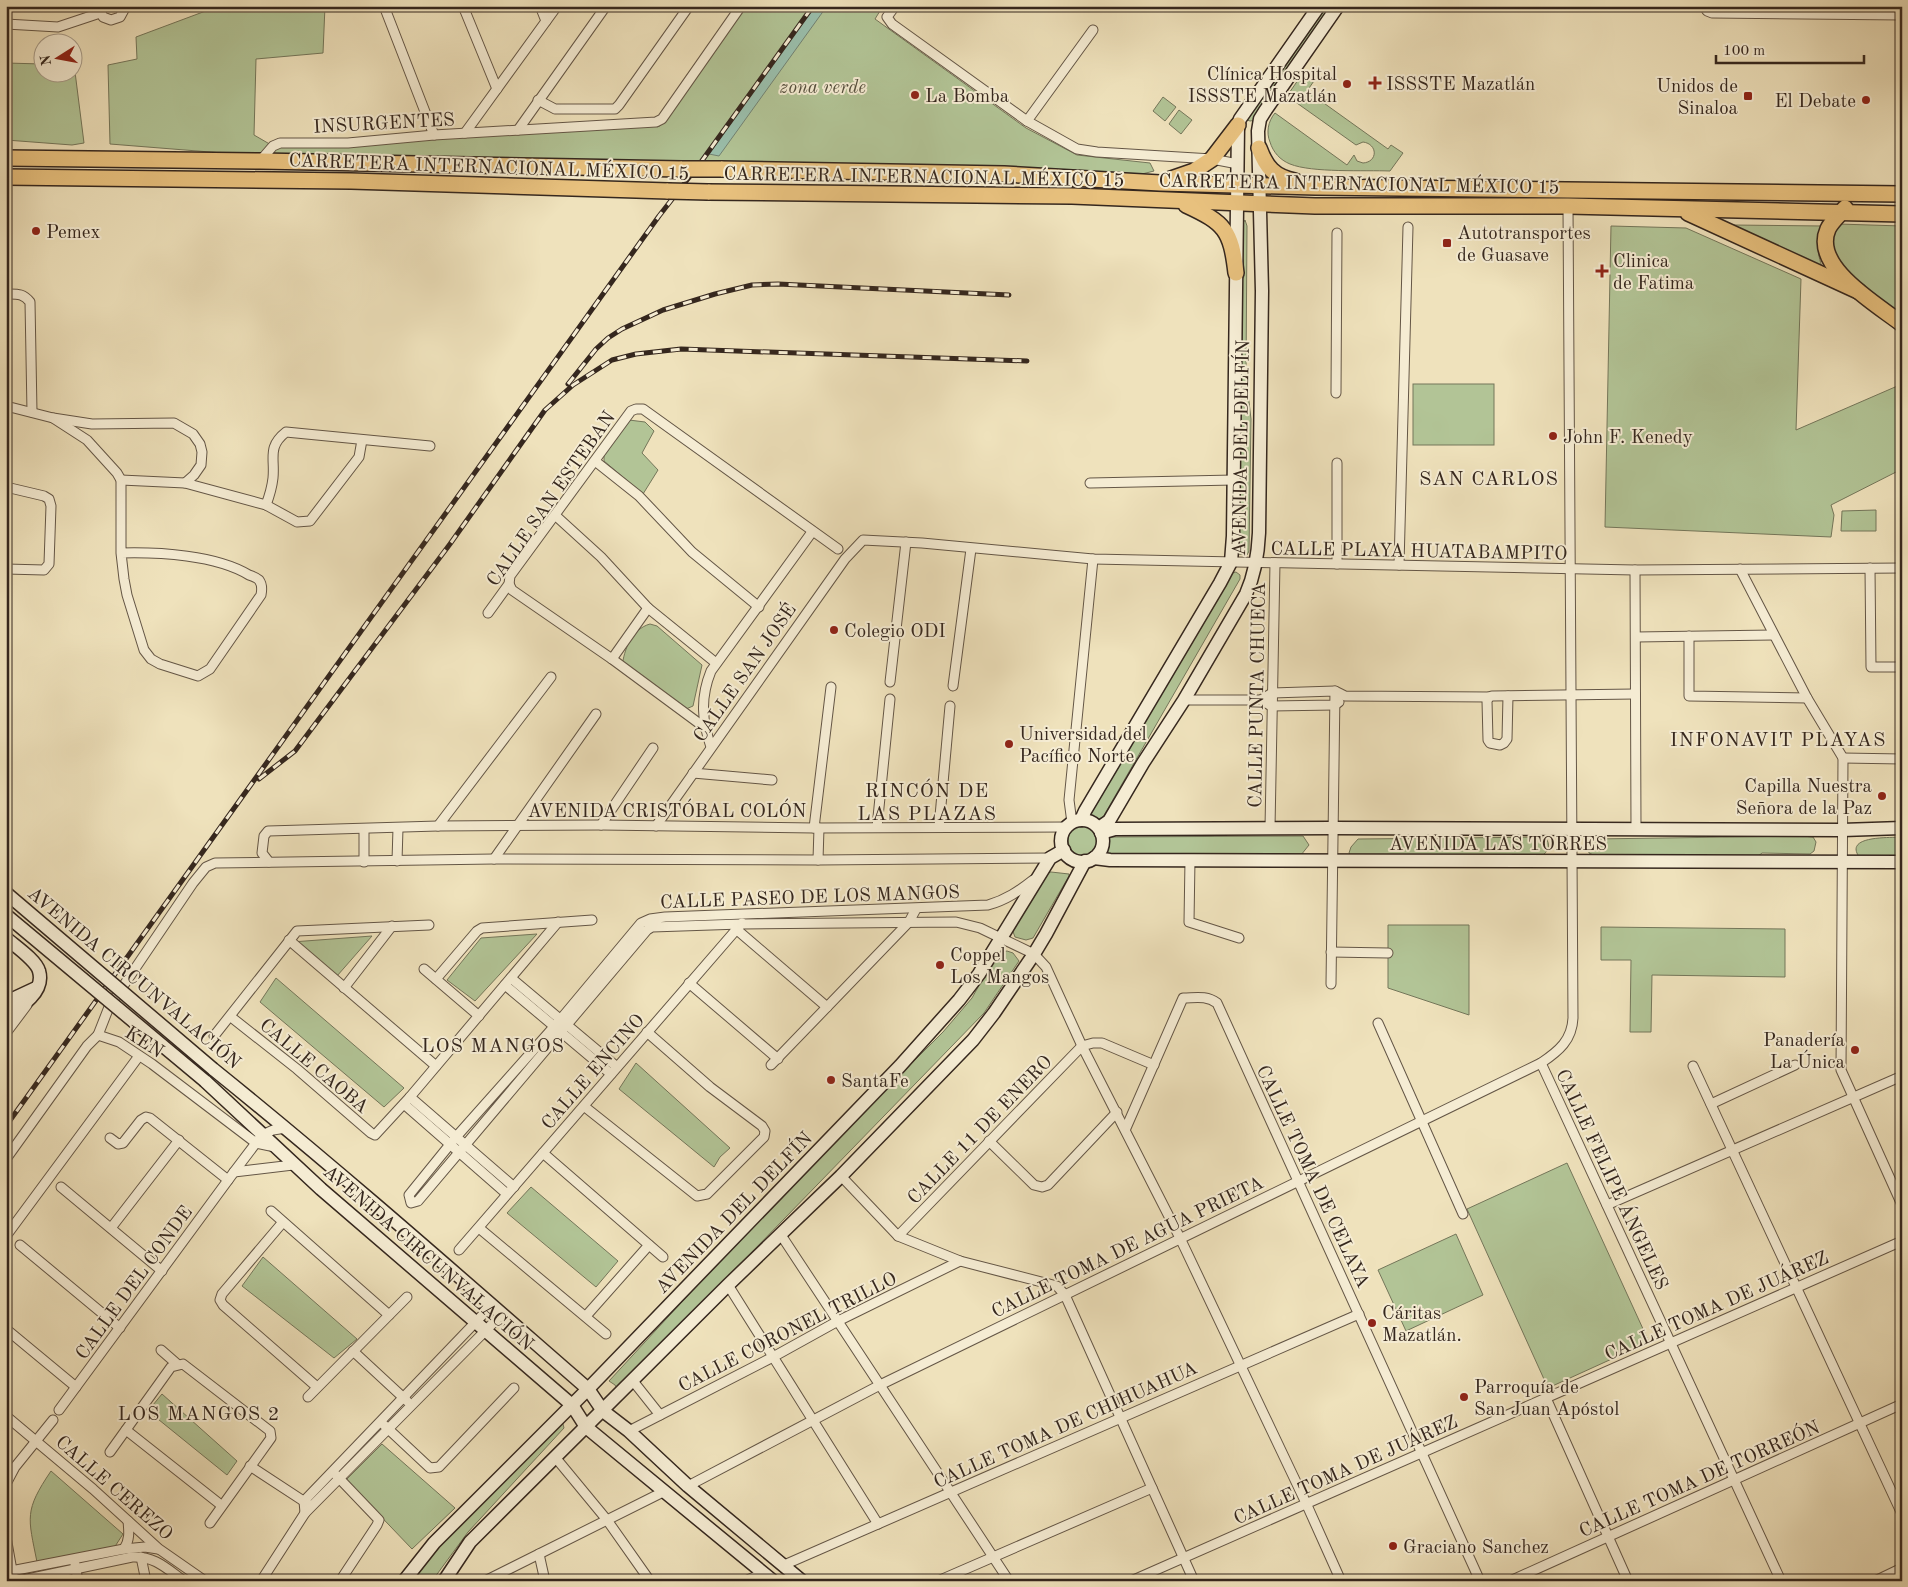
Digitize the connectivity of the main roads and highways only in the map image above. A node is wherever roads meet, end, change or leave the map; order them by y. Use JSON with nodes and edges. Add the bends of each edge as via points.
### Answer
{"nodes":[{"id":1,"x":1238,"y":126,"type":"road end"},
{"id":2,"x":1259,"y":148,"type":"road end"},
{"id":3,"x":6,"y":158,"type":"edge"},
{"id":4,"x":6,"y":177,"type":"edge"},
{"id":5,"x":1160,"y":183,"type":"junction"},
{"id":6,"x":1315,"y":187,"type":"junction"},
{"id":7,"x":1864,"y":193,"type":"junction"},
{"id":8,"x":1902,"y":194,"type":"edge"},
{"id":9,"x":1180,"y":202,"type":"junction"},
{"id":10,"x":1682,"y":210,"type":"junction"},
{"id":11,"x":1841,"y":213,"type":"junction"},
{"id":12,"x":1902,"y":214,"type":"edge"},
{"id":13,"x":1236,"y":273,"type":"road end"},
{"id":14,"x":1858,"y":291,"type":"junction"},
{"id":15,"x":1902,"y":324,"type":"edge"}],
"edges":[{"from":1,"to":5,"type":"main road","via":[[1212,159],[1194,171]]},
{"from":2,"to":6,"type":"main road","via":[[1264,163],[1277,176]]},
{"from":3,"to":5,"type":"main road","name":"CARRETERA INTERNACIONAL MÉXICO 15","bridge":true,"via":[[1004,174]]},
{"from":4,"to":9,"type":"main road","name":"CARRETERA INTERNACIONAL MÉXICO 15","bridge":true,"via":[[1072,196]]},
{"from":5,"to":6,"type":"main road","name":"CARRETERA INTERNACIONAL MÉXICO 15"},
{"from":6,"to":7,"type":"main road","name":"CARRETERA INTERNACIONAL MÉXICO 15"},
{"from":7,"to":8,"type":"main road","name":"CARRETERA INTERNACIONAL MÉXICO 15"},
{"from":7,"to":11,"type":"main road"},
{"from":9,"to":10,"type":"main road","name":"CARRETERA INTERNACIONAL MÉXICO 15"},
{"from":9,"to":13,"type":"main road","via":[[1212,217],[1223,227],[1230,240]]},
{"from":10,"to":11,"type":"main road","name":"CARRETERA INTERNACIONAL MÉXICO 15"},
{"from":10,"to":14,"type":"main road"},
{"from":11,"to":12,"type":"main road","name":"CARRETERA INTERNACIONAL MÉXICO 15"},
{"from":11,"to":14,"type":"main road","via":[[1828,228],[1826,248],[1830,262]]},
{"from":14,"to":15,"type":"main road"}]}
